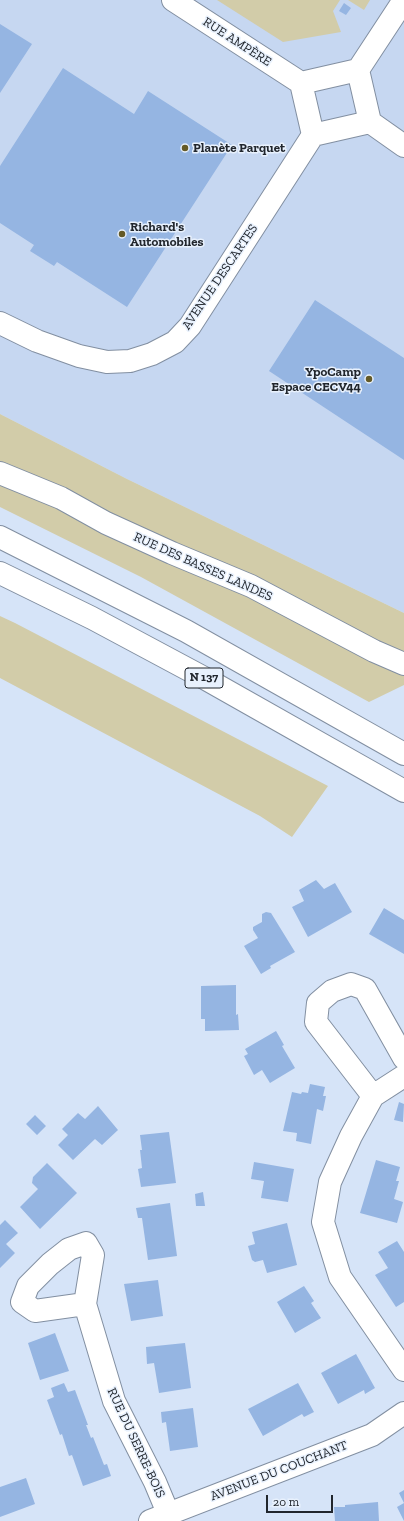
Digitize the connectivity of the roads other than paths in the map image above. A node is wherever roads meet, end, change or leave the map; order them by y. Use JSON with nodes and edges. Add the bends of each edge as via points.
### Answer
{"nodes":[{"id":1,"x":173,"y":0,"type":"edge"},
{"id":2,"x":404,"y":0,"type":"edge"},
{"id":3,"x":358,"y":70,"type":"junction"},
{"id":4,"x":301,"y":83,"type":"junction"},
{"id":5,"x":370,"y":122,"type":"junction"},
{"id":6,"x":313,"y":135,"type":"junction"},
{"id":7,"x":404,"y":146,"type":"edge"},
{"id":8,"x":0,"y":322,"type":"edge"},
{"id":9,"x":0,"y":469,"type":"edge"},
{"id":10,"x":0,"y":473,"type":"edge"},
{"id":11,"x":22,"y":482,"type":"junction"},
{"id":12,"x":0,"y":537,"type":"edge"},
{"id":13,"x":0,"y":573,"type":"edge"},
{"id":14,"x":404,"y":664,"type":"edge"},
{"id":15,"x":404,"y":754,"type":"edge"},
{"id":16,"x":404,"y":791,"type":"edge"},
{"id":17,"x":404,"y":1058,"type":"edge"},
{"id":18,"x":404,"y":1076,"type":"edge"},
{"id":19,"x":373,"y":1096,"type":"junction"},
{"id":20,"x":85,"y":1304,"type":"dead end"},
{"id":21,"x":404,"y":1370,"type":"edge"},
{"id":22,"x":404,"y":1413,"type":"edge"},
{"id":23,"x":159,"y":1517,"type":"edge"}],
"edges":[{"from":1,"to":4,"type":"main road","name":"RUE AMPÈRE"},
{"from":2,"to":3,"type":"main road"},
{"from":3,"to":4,"type":"main road"},
{"from":3,"to":5,"type":"main road"},
{"from":4,"to":6,"type":"main road"},
{"from":5,"to":6,"type":"main road"},
{"from":5,"to":7,"type":"main road"},
{"from":6,"to":8,"type":"main road","name":"AVENUE DESCARTES","via":[[190,326],[175,342],[152,354],[130,361],[107,362],[79,356],[37,341]]},
{"from":9,"to":11,"type":"main road"},
{"from":10,"to":11,"type":"main road","name":"RUE DES BASSES LANDES"},
{"from":11,"to":14,"type":"main road","name":"RUE DES BASSES LANDES","via":[[61,498],[106,523],[172,553],[251,586],[374,651]]},
{"from":12,"to":15,"type":"main road","number":"N 137","via":[[186,631]]},
{"from":13,"to":16,"type":"main road","number":"N 137","via":[[206,679]]},
{"from":17,"to":19,"type":"main road","via":[[365,989],[351,984],[332,991],[318,1003],[316,1022]]},
{"from":18,"to":19,"type":"main road"},
{"from":19,"to":21,"type":"main road","via":[[350,1136],[330,1182],[324,1222],[340,1277]]},
{"from":20,"to":23,"type":"main road","name":"RUE DU SERRE-BOIS","via":[[114,1401],[155,1482]]},
{"from":22,"to":23,"type":"main road","name":"AVENUE DU COUCHANT","via":[[372,1435],[325,1455]]}]}
